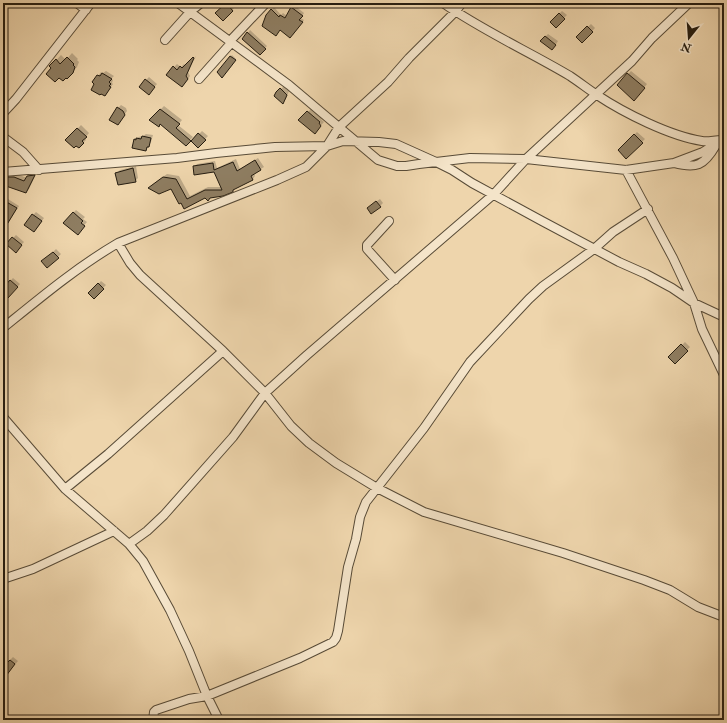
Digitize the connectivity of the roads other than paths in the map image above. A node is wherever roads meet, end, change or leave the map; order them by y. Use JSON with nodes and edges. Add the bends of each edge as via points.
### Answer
{"nodes":[{"id":1,"x":77,"y":3,"type":"edge"},
{"id":2,"x":91,"y":3,"type":"edge"},
{"id":3,"x":178,"y":3,"type":"edge"},
{"id":4,"x":201,"y":3,"type":"edge"},
{"id":5,"x":266,"y":3,"type":"edge"},
{"id":6,"x":443,"y":3,"type":"edge"},
{"id":7,"x":462,"y":3,"type":"edge"},
{"id":8,"x":689,"y":3,"type":"edge"},
{"id":9,"x":86,"y":10,"type":"junction"},
{"id":10,"x":191,"y":11,"type":"junction"},
{"id":11,"x":455,"y":12,"type":"junction"},
{"id":12,"x":165,"y":40,"type":"dead end"},
{"id":13,"x":231,"y":41,"type":"junction"},
{"id":14,"x":200,"y":79,"type":"dead end"},
{"id":15,"x":596,"y":94,"type":"junction"},
{"id":16,"x":3,"y":113,"type":"edge"},
{"id":17,"x":339,"y":127,"type":"junction"},
{"id":18,"x":3,"y":137,"type":"edge"},
{"id":19,"x":356,"y":141,"type":"junction"},
{"id":20,"x":721,"y":141,"type":"edge"},
{"id":21,"x":327,"y":146,"type":"junction"},
{"id":22,"x":526,"y":159,"type":"junction"},
{"id":23,"x":436,"y":162,"type":"junction"},
{"id":24,"x":39,"y":170,"type":"junction"},
{"id":25,"x":626,"y":170,"type":"junction"},
{"id":26,"x":3,"y":172,"type":"edge"},
{"id":27,"x":494,"y":194,"type":"junction"},
{"id":28,"x":648,"y":209,"type":"junction"},
{"id":29,"x":389,"y":221,"type":"dead end"},
{"id":30,"x":118,"y":243,"type":"junction"},
{"id":31,"x":594,"y":249,"type":"junction"},
{"id":32,"x":395,"y":280,"type":"junction"},
{"id":33,"x":694,"y":303,"type":"junction"},
{"id":34,"x":724,"y":318,"type":"edge"},
{"id":35,"x":3,"y":328,"type":"edge"},
{"id":36,"x":223,"y":351,"type":"junction"},
{"id":37,"x":723,"y":370,"type":"edge"},
{"id":38,"x":265,"y":393,"type":"junction"},
{"id":39,"x":3,"y":417,"type":"edge"},
{"id":40,"x":377,"y":488,"type":"junction"},
{"id":41,"x":65,"y":489,"type":"junction"},
{"id":42,"x":114,"y":531,"type":"junction"},
{"id":43,"x":129,"y":544,"type":"junction"},
{"id":44,"x":3,"y":579,"type":"edge"},
{"id":45,"x":724,"y":617,"type":"edge"},
{"id":46,"x":207,"y":696,"type":"junction"},
{"id":47,"x":153,"y":720,"type":"edge"},
{"id":48,"x":219,"y":720,"type":"edge"}],
"edges":[{"from":1,"to":9,"type":"street"},
{"from":2,"to":9,"type":"street"},
{"from":3,"to":10,"type":"street"},
{"from":4,"to":10,"type":"street"},
{"from":5,"to":13,"type":"street"},
{"from":6,"to":11,"type":"street"},
{"from":7,"to":11,"type":"street"},
{"from":8,"to":15,"type":"street"},
{"from":9,"to":16,"type":"street"},
{"from":10,"to":12,"type":"street"},
{"from":10,"to":13,"type":"street"},
{"from":11,"to":15,"type":"street"},
{"from":11,"to":17,"type":"street","via":[[388,82]]},
{"from":13,"to":14,"type":"street"},
{"from":13,"to":17,"type":"street"},
{"from":15,"to":20,"type":"street","via":[[649,124],[681,136],[704,141]]},
{"from":15,"to":22,"type":"street"},
{"from":17,"to":19,"type":"street"},
{"from":17,"to":21,"type":"street"},
{"from":18,"to":24,"type":"street","via":[[23,152]]},
{"from":19,"to":21,"type":"street"},
{"from":19,"to":23,"type":"street","via":[[396,144]]},
{"from":19,"to":23,"type":"street","via":[[385,163],[406,166]]},
{"from":20,"to":25,"type":"street","via":[[703,152],[674,163]]},
{"from":21,"to":24,"type":"street","via":[[275,147]]},
{"from":21,"to":30,"type":"street","via":[[306,167],[283,178]]},
{"from":22,"to":23,"type":"street","via":[[470,158]]},
{"from":22,"to":25,"type":"street"},
{"from":22,"to":27,"type":"street"},
{"from":23,"to":27,"type":"street"},
{"from":24,"to":26,"type":"street"},
{"from":25,"to":28,"type":"street"},
{"from":27,"to":31,"type":"street"},
{"from":27,"to":32,"type":"street"},
{"from":28,"to":31,"type":"street","via":[[613,232]]},
{"from":28,"to":33,"type":"street"},
{"from":29,"to":32,"type":"street","via":[[370,241],[367,249]]},
{"from":30,"to":35,"type":"street","via":[[91,259]]},
{"from":30,"to":36,"type":"street","via":[[140,275]]},
{"from":31,"to":33,"type":"street","via":[[672,288]]},
{"from":31,"to":40,"type":"street","via":[[543,286],[470,362],[424,428]]},
{"from":32,"to":38,"type":"street"},
{"from":33,"to":34,"type":"street"},
{"from":33,"to":37,"type":"street","via":[[702,329]]},
{"from":36,"to":38,"type":"street"},
{"from":36,"to":41,"type":"street"},
{"from":38,"to":40,"type":"street","via":[[291,426],[309,443]]},
{"from":38,"to":43,"type":"street","via":[[233,437],[164,515]]},
{"from":39,"to":41,"type":"street"},
{"from":40,"to":45,"type":"street","via":[[424,512],[644,580]]},
{"from":40,"to":46,"type":"street","via":[[366,502],[360,517],[348,567],[336,638],[333,642]]},
{"from":41,"to":42,"type":"street"},
{"from":42,"to":43,"type":"street"},
{"from":42,"to":44,"type":"street","via":[[33,569]]},
{"from":43,"to":46,"type":"street","via":[[143,561],[170,610],[190,651]]},
{"from":46,"to":47,"type":"street","via":[[156,710]]},
{"from":46,"to":48,"type":"street"}]}
